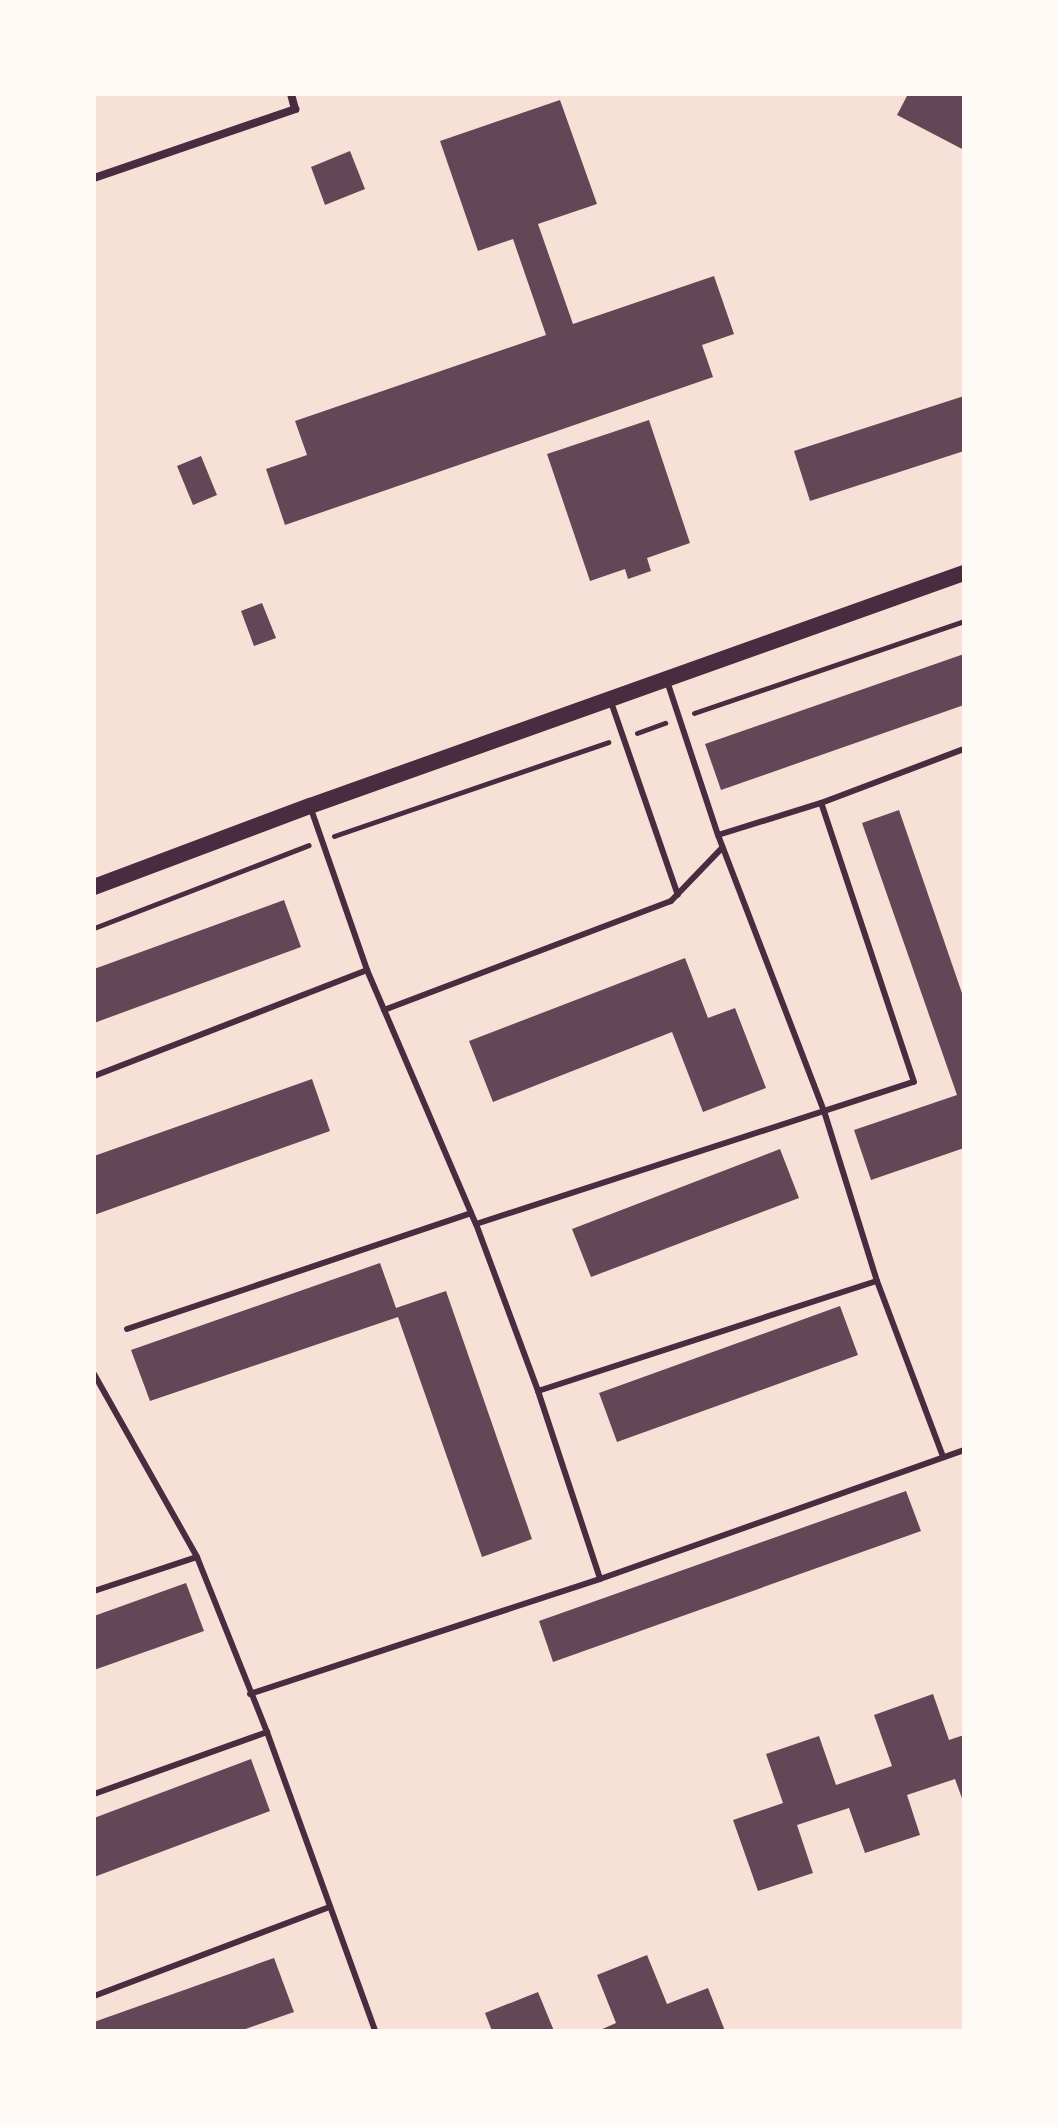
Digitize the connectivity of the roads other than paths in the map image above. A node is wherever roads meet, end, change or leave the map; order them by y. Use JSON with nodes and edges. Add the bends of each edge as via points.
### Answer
{"nodes":[{"id":1,"x":291,"y":94,"type":"edge"},
{"id":2,"x":94,"y":178,"type":"edge"},
{"id":3,"x":964,"y":573,"type":"edge"},
{"id":4,"x":666,"y":679,"type":"junction"},
{"id":5,"x":611,"y":699,"type":"junction"},
{"id":6,"x":964,"y":749,"type":"edge"},
{"id":7,"x":821,"y":803,"type":"junction"},
{"id":8,"x":310,"y":806,"type":"junction"},
{"id":9,"x":718,"y":835,"type":"junction"},
{"id":10,"x":722,"y":848,"type":"junction"},
{"id":11,"x":94,"y":887,"type":"edge"},
{"id":12,"x":678,"y":895,"type":"junction"},
{"id":13,"x":367,"y":970,"type":"junction"},
{"id":14,"x":384,"y":1010,"type":"junction"},
{"id":15,"x":94,"y":1076,"type":"edge"},
{"id":16,"x":824,"y":1111,"type":"junction"},
{"id":17,"x":471,"y":1213,"type":"junction"},
{"id":18,"x":476,"y":1224,"type":"junction"},
{"id":19,"x":877,"y":1281,"type":"junction"},
{"id":20,"x":127,"y":1329,"type":"dead end"},
{"id":21,"x":94,"y":1374,"type":"edge"},
{"id":22,"x":538,"y":1391,"type":"junction"},
{"id":23,"x":964,"y":1450,"type":"edge"},
{"id":24,"x":943,"y":1457,"type":"junction"},
{"id":25,"x":197,"y":1557,"type":"junction"},
{"id":26,"x":600,"y":1579,"type":"junction"},
{"id":27,"x":94,"y":1591,"type":"edge"},
{"id":28,"x":250,"y":1694,"type":"junction"},
{"id":29,"x":267,"y":1732,"type":"junction"},
{"id":30,"x":94,"y":1794,"type":"edge"},
{"id":31,"x":329,"y":1907,"type":"junction"},
{"id":32,"x":94,"y":1996,"type":"edge"},
{"id":33,"x":375,"y":2031,"type":"edge"}],
"edges":[{"from":1,"to":2,"type":"street","via":[[295,109]]},
{"from":3,"to":4,"type":"main road"},
{"from":4,"to":5,"type":"main road"},
{"from":4,"to":9,"type":"lane"},
{"from":5,"to":8,"type":"main road"},
{"from":5,"to":12,"type":"lane"},
{"from":6,"to":7,"type":"lane"},
{"from":7,"to":9,"type":"lane"},
{"from":7,"to":16,"type":"lane","via":[[914,1082]]},
{"from":8,"to":11,"type":"main road"},
{"from":8,"to":13,"type":"lane"},
{"from":9,"to":10,"type":"lane"},
{"from":10,"to":12,"type":"lane"},
{"from":10,"to":16,"type":"lane"},
{"from":12,"to":14,"type":"lane"},
{"from":13,"to":14,"type":"lane"},
{"from":13,"to":15,"type":"lane"},
{"from":14,"to":17,"type":"lane"},
{"from":16,"to":18,"type":"lane"},
{"from":16,"to":19,"type":"lane"},
{"from":17,"to":18,"type":"lane"},
{"from":17,"to":20,"type":"lane"},
{"from":18,"to":22,"type":"lane"},
{"from":19,"to":22,"type":"lane"},
{"from":19,"to":24,"type":"lane"},
{"from":21,"to":25,"type":"lane"},
{"from":22,"to":26,"type":"lane"},
{"from":23,"to":24,"type":"lane"},
{"from":24,"to":26,"type":"lane"},
{"from":25,"to":27,"type":"lane"},
{"from":25,"to":28,"type":"lane"},
{"from":26,"to":28,"type":"lane"},
{"from":28,"to":29,"type":"lane"},
{"from":29,"to":30,"type":"lane"},
{"from":29,"to":31,"type":"lane"},
{"from":31,"to":32,"type":"lane"},
{"from":31,"to":33,"type":"lane"}]}
